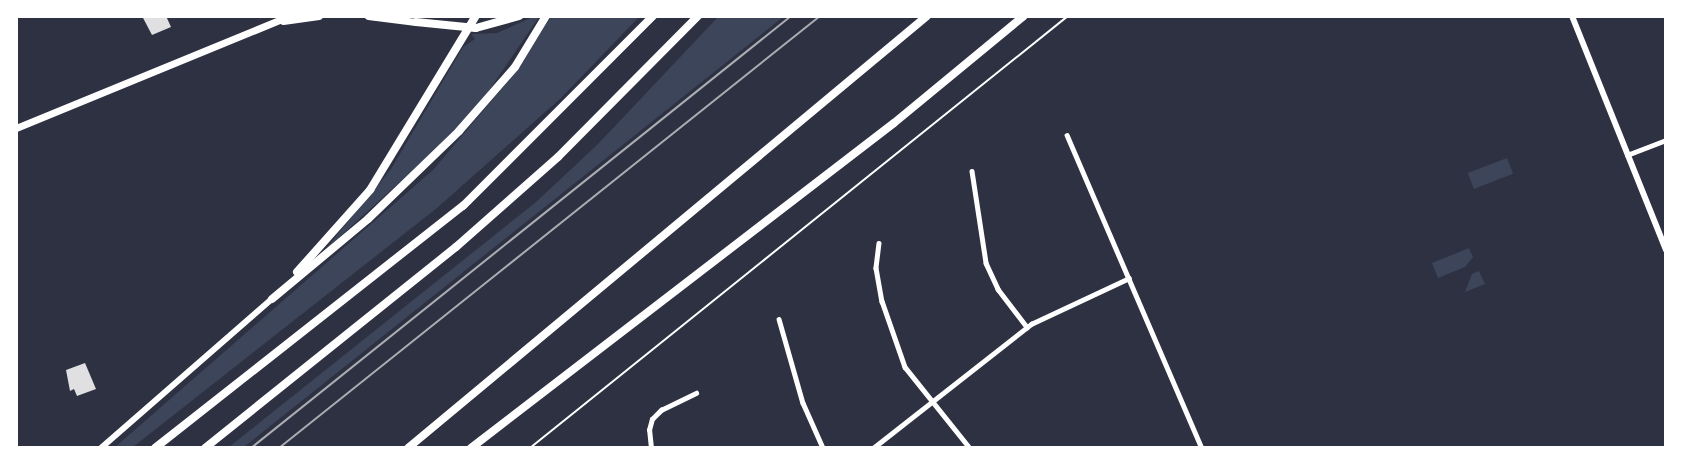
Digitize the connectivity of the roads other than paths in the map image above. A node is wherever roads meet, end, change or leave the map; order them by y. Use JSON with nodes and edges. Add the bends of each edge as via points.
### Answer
{"nodes":[{"id":1,"x":289,"y":16,"type":"edge"},
{"id":2,"x":319,"y":16,"type":"edge"},
{"id":3,"x":368,"y":16,"type":"edge"},
{"id":4,"x":476,"y":16,"type":"edge"},
{"id":5,"x":519,"y":16,"type":"edge"},
{"id":6,"x":546,"y":16,"type":"edge"},
{"id":7,"x":653,"y":16,"type":"edge"},
{"id":8,"x":698,"y":16,"type":"edge"},
{"id":9,"x":927,"y":16,"type":"edge"},
{"id":10,"x":1024,"y":16,"type":"edge"},
{"id":11,"x":1572,"y":16,"type":"edge"},
{"id":12,"x":415,"y":19,"type":"edge"},
{"id":13,"x":280,"y":21,"type":"junction"},
{"id":14,"x":16,"y":128,"type":"edge"},
{"id":15,"x":1067,"y":135,"type":"dead end"},
{"id":16,"x":1665,"y":140,"type":"edge"},
{"id":17,"x":1627,"y":155,"type":"junction"},
{"id":18,"x":972,"y":171,"type":"dead end"},
{"id":19,"x":879,"y":243,"type":"dead end"},
{"id":20,"x":1665,"y":250,"type":"edge"},
{"id":21,"x":1129,"y":278,"type":"junction"},
{"id":22,"x":272,"y":299,"type":"junction"},
{"id":23,"x":779,"y":319,"type":"dead end"},
{"id":24,"x":1027,"y":327,"type":"junction"},
{"id":25,"x":696,"y":393,"type":"dead end"},
{"id":26,"x":933,"y":401,"type":"junction"},
{"id":27,"x":101,"y":447,"type":"edge"},
{"id":28,"x":155,"y":447,"type":"edge"},
{"id":29,"x":205,"y":447,"type":"edge"},
{"id":30,"x":408,"y":447,"type":"edge"},
{"id":31,"x":471,"y":447,"type":"edge"},
{"id":32,"x":651,"y":447,"type":"edge"},
{"id":33,"x":823,"y":447,"type":"edge"},
{"id":34,"x":873,"y":447,"type":"edge"},
{"id":35,"x":970,"y":447,"type":"edge"},
{"id":36,"x":1202,"y":447,"type":"edge"}],
"edges":[{"from":1,"to":13,"type":"main road"},
{"from":2,"to":13,"type":"main road"},
{"from":3,"to":12,"type":"main road"},
{"from":4,"to":22,"type":"highway","via":[[370,190]]},
{"from":5,"to":12,"type":"highway","via":[[476,28]]},
{"from":6,"to":22,"type":"highway","via":[[515,67],[459,131],[368,219]]},
{"from":7,"to":28,"type":"highway","via":[[463,206]]},
{"from":8,"to":29,"type":"highway","via":[[558,157],[456,247]]},
{"from":9,"to":30,"type":"highway"},
{"from":10,"to":31,"type":"highway","via":[[894,123]]},
{"from":11,"to":17,"type":"street"},
{"from":13,"to":14,"type":"main road"},
{"from":15,"to":21,"type":"street"},
{"from":16,"to":17,"type":"street"},
{"from":17,"to":20,"type":"street"},
{"from":18,"to":24,"type":"street","via":[[986,263],[998,289]]},
{"from":19,"to":26,"type":"street","via":[[876,268],[892,336],[905,367]]},
{"from":21,"to":24,"type":"street"},
{"from":21,"to":36,"type":"street"},
{"from":22,"to":27,"type":"street"},
{"from":23,"to":33,"type":"street","via":[[803,403]]},
{"from":24,"to":26,"type":"street"},
{"from":25,"to":32,"type":"street","via":[[661,410],[652,419]]},
{"from":26,"to":34,"type":"street"},
{"from":26,"to":35,"type":"street"}]}
